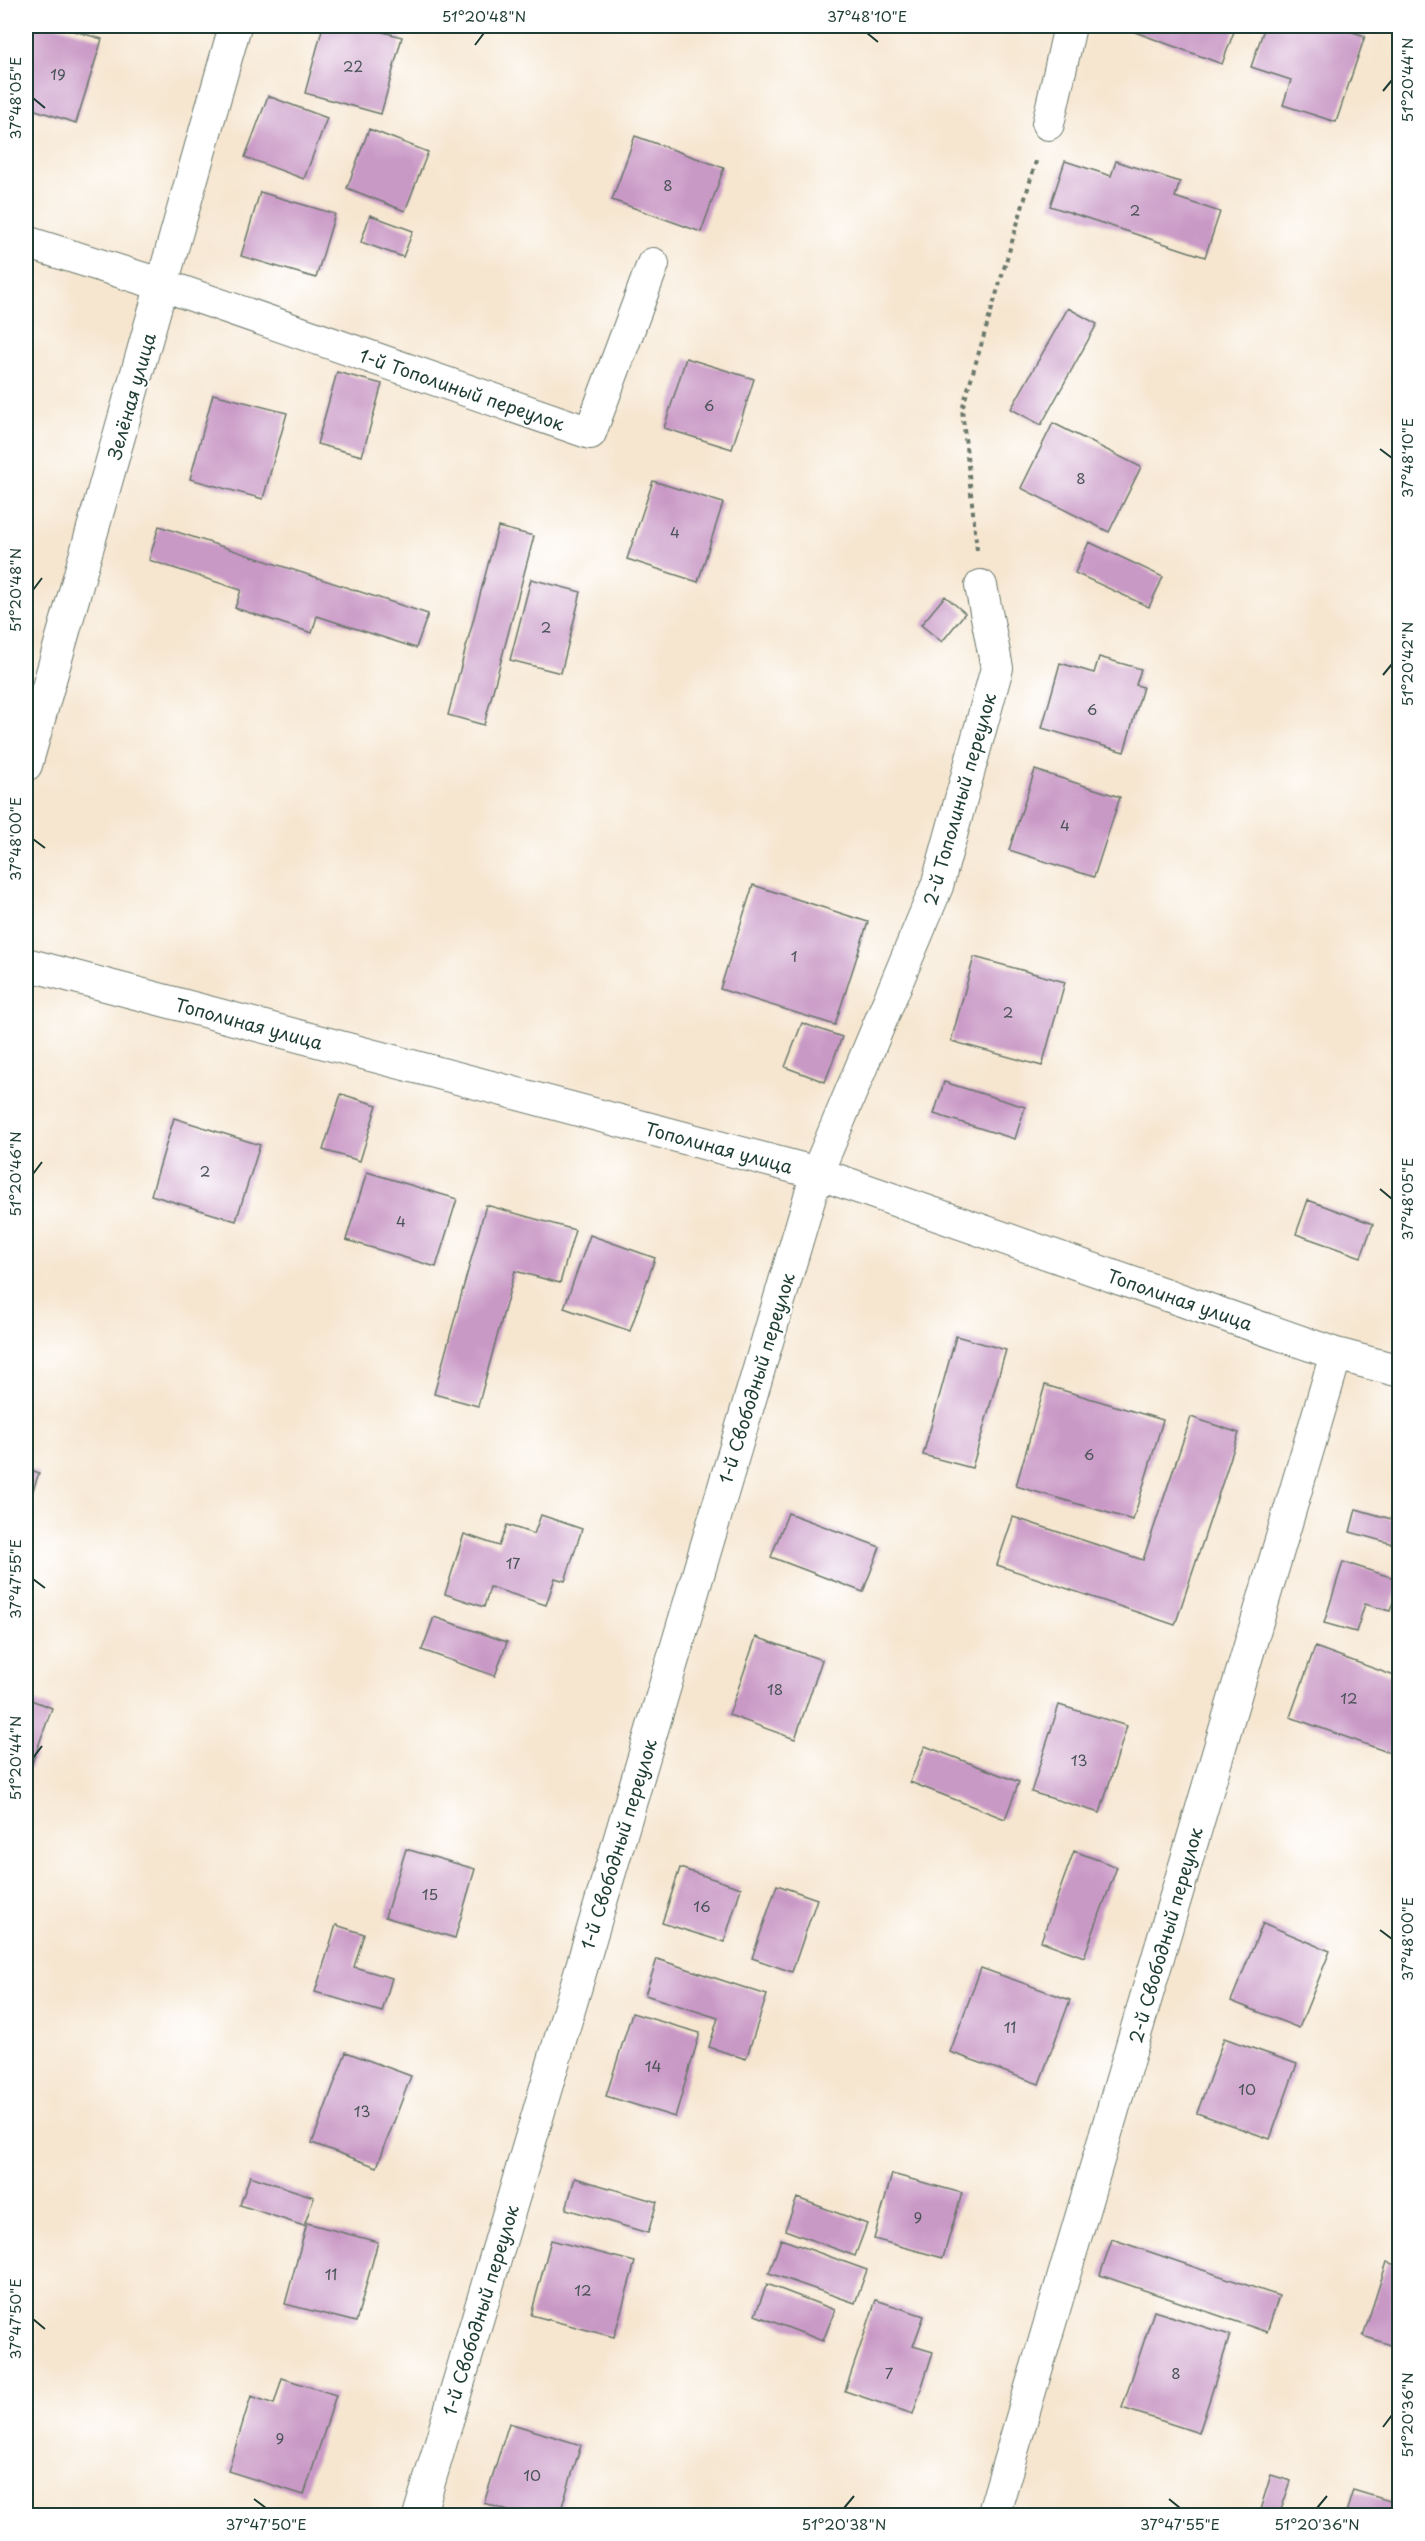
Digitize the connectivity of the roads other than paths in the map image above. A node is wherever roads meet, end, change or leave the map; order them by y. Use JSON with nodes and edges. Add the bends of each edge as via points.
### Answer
{"nodes":[{"id":1,"x":235,"y":26,"type":"edge"},
{"id":2,"x":1070,"y":26,"type":"edge"},
{"id":3,"x":1048,"y":124,"type":"road end"},
{"id":4,"x":26,"y":242,"type":"edge"},
{"id":5,"x":652,"y":264,"type":"dead end"},
{"id":6,"x":163,"y":285,"type":"junction"},
{"id":7,"x":981,"y":586,"type":"road end"},
{"id":8,"x":26,"y":765,"type":"edge"},
{"id":9,"x":26,"y":964,"type":"edge"},
{"id":10,"x":817,"y":1173,"type":"junction"},
{"id":11,"x":1336,"y":1354,"type":"junction"},
{"id":12,"x":1400,"y":1371,"type":"edge"},
{"id":13,"x":419,"y":2516,"type":"edge"},
{"id":14,"x":993,"y":2516,"type":"edge"}],
"edges":[{"from":1,"to":6,"type":"street","name":"Зелёная улица"},
{"from":2,"to":3,"type":"street"},
{"from":4,"to":6,"type":"street"},
{"from":5,"to":6,"type":"street","name":"1-й Тополиный переулок","via":[[590,433]]},
{"from":6,"to":8,"type":"street","name":"Зелёная улица"},
{"from":7,"to":10,"type":"street","name":"2-й Тополиный переулок","via":[[997,668],[937,886]]},
{"from":9,"to":10,"type":"street","name":"Тополиная улица"},
{"from":10,"to":11,"type":"street","name":"Тополиная улица"},
{"from":10,"to":13,"type":"street","name":"1-й Свободный переулок"},
{"from":11,"to":12,"type":"street","name":"Тополиная улица"},
{"from":11,"to":14,"type":"street","name":"2-й Свободный переулок"}]}
